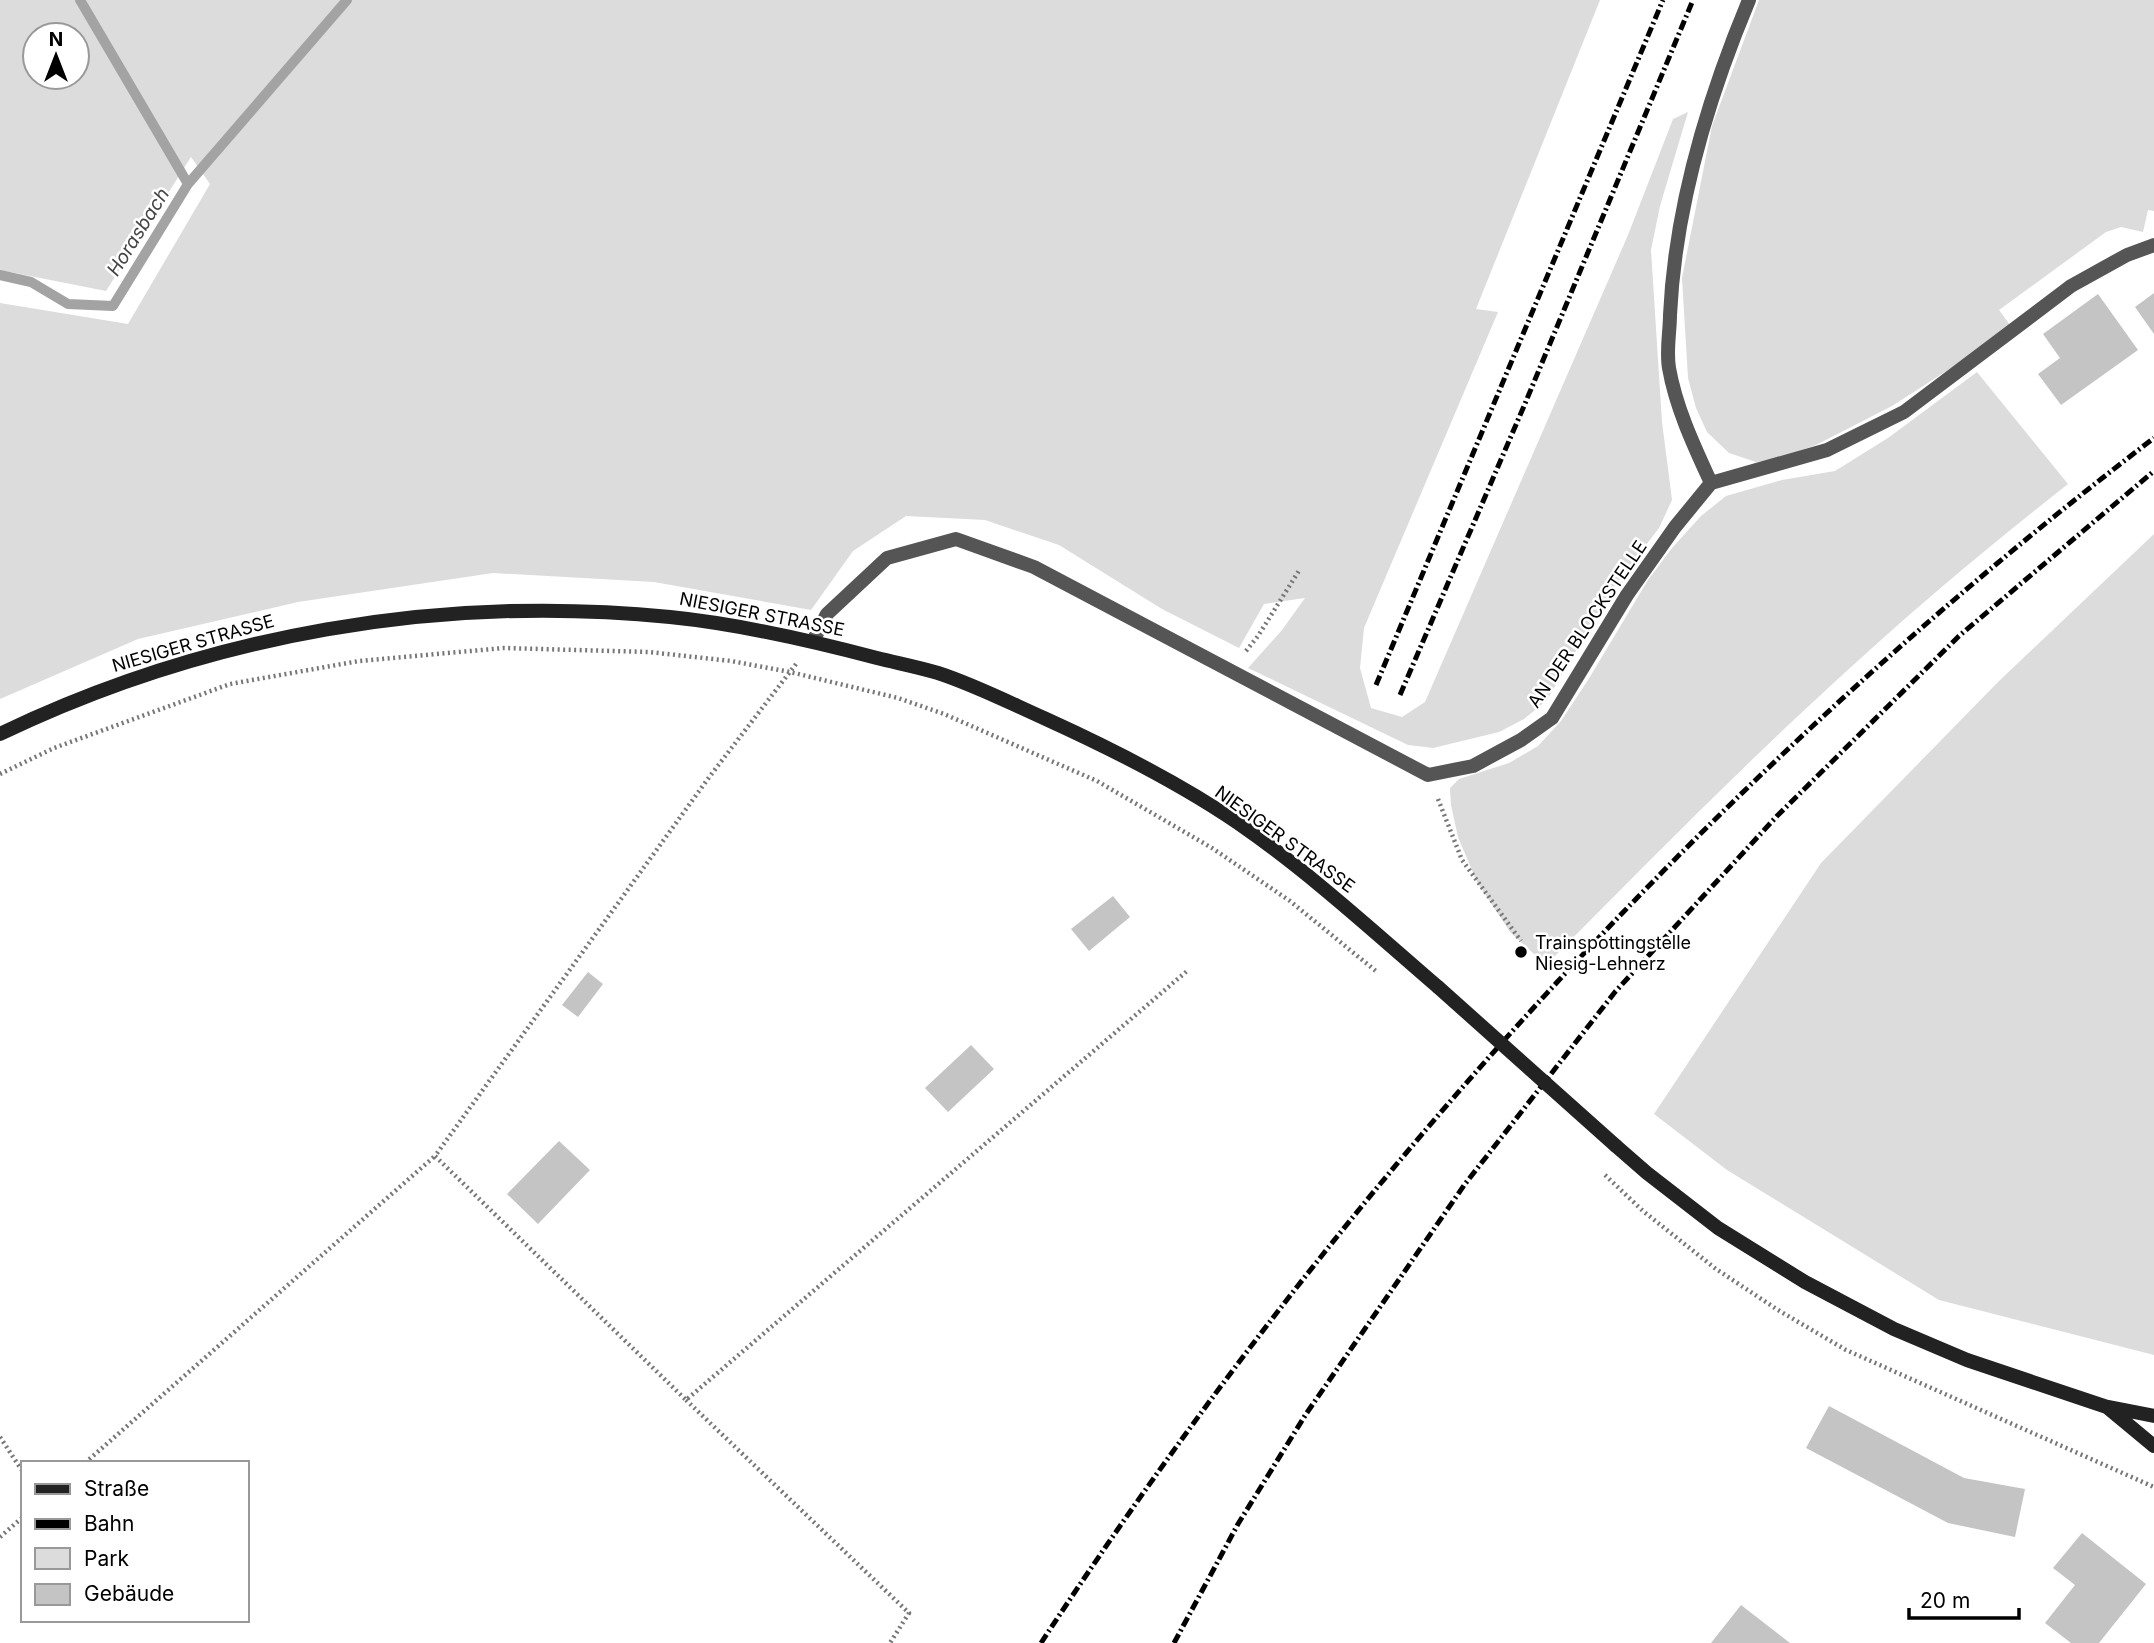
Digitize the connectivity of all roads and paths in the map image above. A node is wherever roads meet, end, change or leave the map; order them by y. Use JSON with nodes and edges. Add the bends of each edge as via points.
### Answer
{"nodes":[{"id":1,"x":1749,"y":0,"type":"edge"},
{"id":2,"x":2154,"y":245,"type":"edge"},
{"id":3,"x":1711,"y":483,"type":"junction"},
{"id":4,"x":1300,"y":569,"type":"dead end"},
{"id":5,"x":813,"y":641,"type":"junction"},
{"id":6,"x":1229,"y":670,"type":"junction"},
{"id":7,"x":790,"y":672,"type":"junction"},
{"id":8,"x":0,"y":734,"type":"edge"},
{"id":9,"x":0,"y":774,"type":"edge"},
{"id":10,"x":1428,"y":775,"type":"junction"},
{"id":11,"x":1521,"y":941,"type":"dead end"},
{"id":12,"x":1187,"y":971,"type":"dead end"},
{"id":13,"x":1380,"y":975,"type":"dead end"},
{"id":14,"x":435,"y":1156,"type":"junction"},
{"id":15,"x":686,"y":1400,"type":"junction"},
{"id":16,"x":2107,"y":1407,"type":"junction"},
{"id":17,"x":2154,"y":1416,"type":"edge"},
{"id":18,"x":0,"y":1437,"type":"edge"},
{"id":19,"x":2154,"y":1446,"type":"edge"},
{"id":20,"x":87,"y":1461,"type":"edge"},
{"id":21,"x":21,"y":1469,"type":"edge"},
{"id":22,"x":21,"y":1519,"type":"edge"},
{"id":23,"x":0,"y":1537,"type":"edge"},
{"id":24,"x":890,"y":1643,"type":"edge"}],
"edges":[{"from":1,"to":3,"type":"street","via":[[1699,138],[1672,276],[1668,366],[1683,421]]},
{"from":2,"to":3,"type":"street","via":[[2071,286],[1905,412],[1826,450]]},
{"from":3,"to":10,"type":"street","name":"AN DER BLOCKSTELLE","via":[[1627,594],[1552,718],[1473,766]]},
{"from":4,"to":6,"type":"path","via":[[1258,636]]},
{"from":5,"to":6,"type":"street","via":[[827,614],[887,558],[956,539],[1034,568]]},
{"from":5,"to":7,"type":"path"},
{"from":5,"to":8,"type":"main road","name":"NIESIGER STRASSE","via":[[671,617],[601,612],[525,610],[376,621],[306,631],[161,669]]},
{"from":5,"to":16,"type":"main road","name":"NIESIGER STRASSE","bridge":true,"via":[[939,674],[1091,739],[1166,779],[1236,822],[1311,877],[1647,1173],[1718,1228],[1805,1282],[1894,1329],[1967,1360]]},
{"from":6,"to":10,"type":"street"},
{"from":7,"to":9,"type":"path","via":[[649,652],[504,648],[359,661],[230,684],[54,748]]},
{"from":7,"to":13,"type":"path","via":[[898,698],[1097,782],[1212,848],[1290,901]]},
{"from":7,"to":14,"type":"path"},
{"from":10,"to":11,"type":"path","via":[[1462,860]]},
{"from":12,"to":15,"type":"path"},
{"from":14,"to":15,"type":"path"},
{"from":14,"to":20,"type":"path"},
{"from":15,"to":24,"type":"path","via":[[909,1613]]},
{"from":16,"to":17,"type":"main road"},
{"from":16,"to":19,"type":"main road"},
{"from":18,"to":21,"type":"path"},
{"from":22,"to":23,"type":"path"}]}
